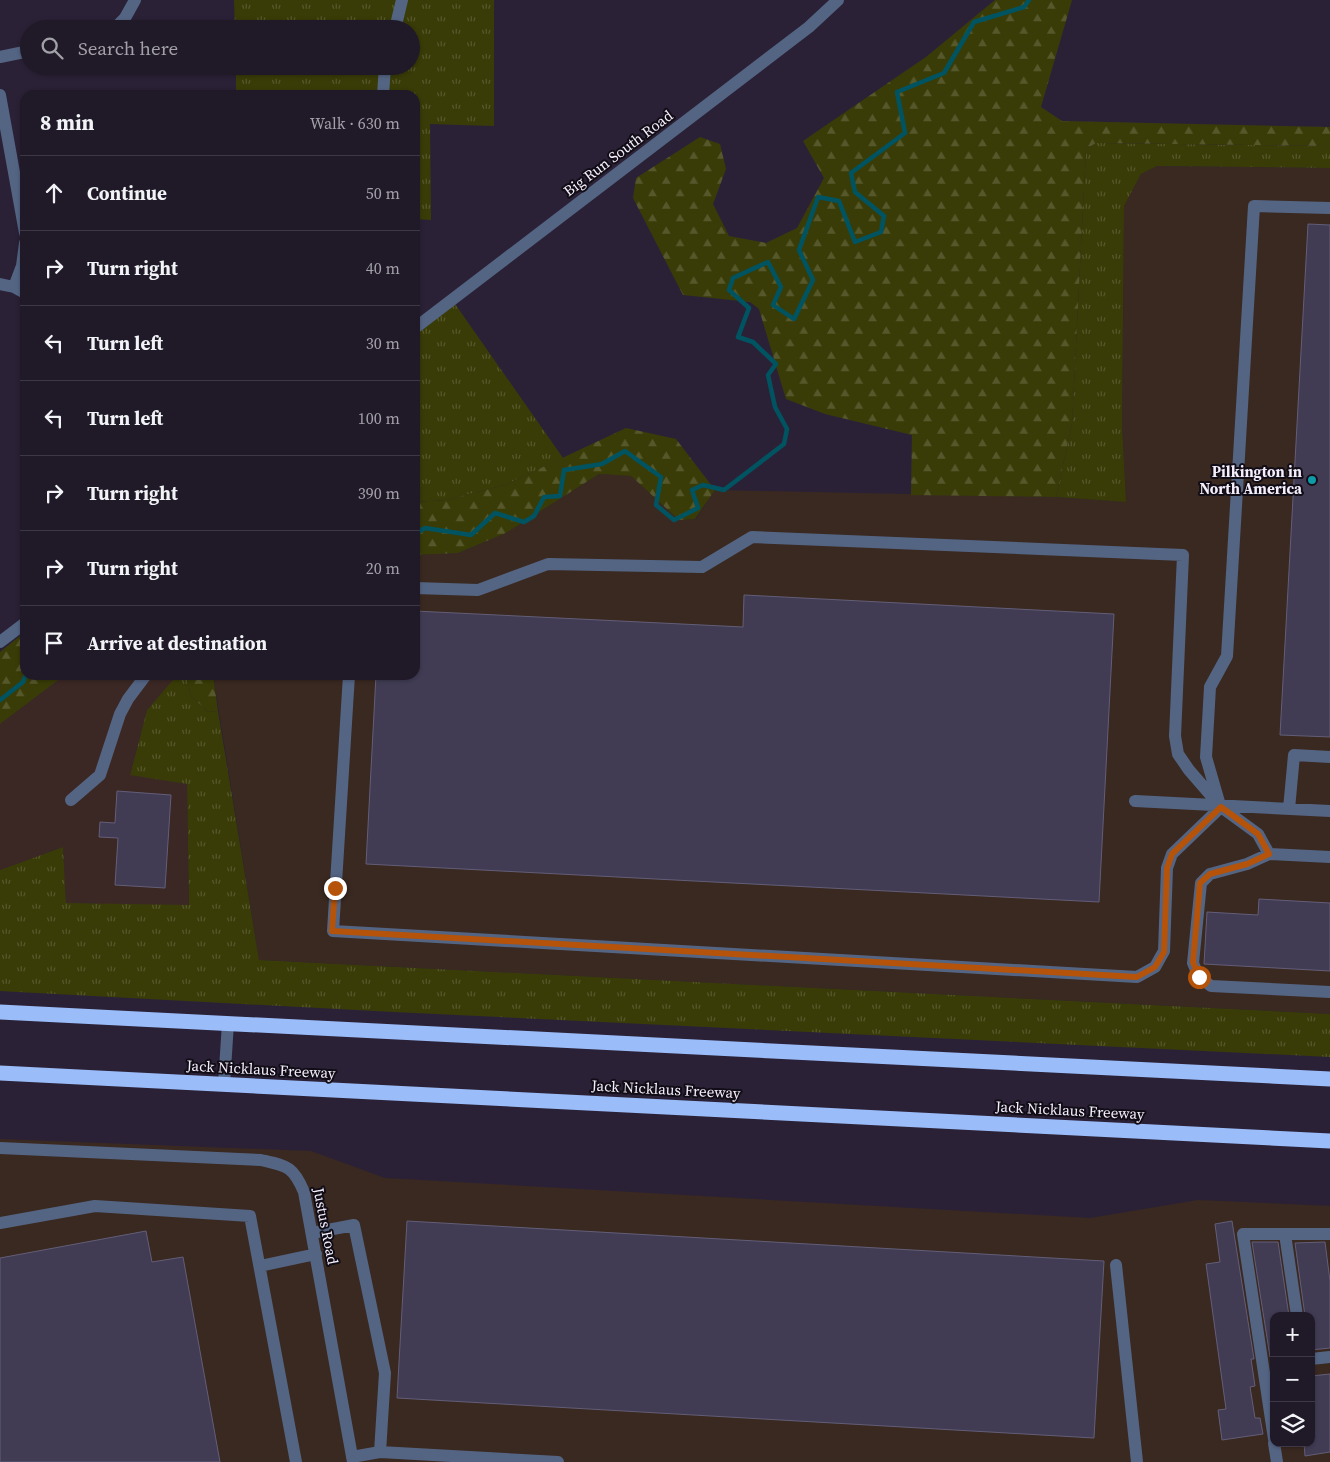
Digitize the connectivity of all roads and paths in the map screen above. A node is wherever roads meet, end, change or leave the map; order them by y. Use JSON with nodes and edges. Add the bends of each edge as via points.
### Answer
{"nodes":[{"id":1,"x":402,"y":0,"type":"edge"},
{"id":2,"x":838,"y":0,"type":"edge"},
{"id":3,"x":133,"y":4,"type":"edge"},
{"id":4,"x":123,"y":20,"type":"edge"},
{"id":5,"x":397,"y":20,"type":"edge"},
{"id":6,"x":20,"y":53,"type":"edge"},
{"id":7,"x":0,"y":56,"type":"edge"},
{"id":8,"x":384,"y":75,"type":"edge"},
{"id":9,"x":383,"y":90,"type":"edge"},
{"id":10,"x":0,"y":95,"type":"edge"},
{"id":11,"x":20,"y":205,"type":"edge"},
{"id":12,"x":1330,"y":208,"type":"edge"},
{"id":13,"x":0,"y":284,"type":"edge"},
{"id":14,"x":19,"y":290,"type":"edge"},
{"id":15,"x":420,"y":324,"type":"edge"},
{"id":16,"x":420,"y":588,"type":"edge"},
{"id":17,"x":20,"y":626,"type":"edge"},
{"id":18,"x":0,"y":642,"type":"edge"},
{"id":19,"x":142,"y":680,"type":"edge"},
{"id":20,"x":349,"y":680,"type":"edge"},
{"id":21,"x":1330,"y":757,"type":"edge"},
{"id":22,"x":71,"y":800,"type":"dead end"},
{"id":23,"x":1135,"y":801,"type":"dead end"},
{"id":24,"x":1221,"y":807,"type":"junction"},
{"id":25,"x":1289,"y":809,"type":"junction"},
{"id":26,"x":1330,"y":811,"type":"edge"},
{"id":27,"x":1269,"y":854,"type":"junction"},
{"id":28,"x":1330,"y":857,"type":"edge"},
{"id":29,"x":1330,"y":992,"type":"edge"},
{"id":30,"x":0,"y":1012,"type":"edge"},
{"id":31,"x":228,"y":1023,"type":"junction"},
{"id":32,"x":0,"y":1073,"type":"edge"},
{"id":33,"x":1330,"y":1079,"type":"edge"},
{"id":34,"x":224,"y":1084,"type":"junction"},
{"id":35,"x":1330,"y":1141,"type":"edge"},
{"id":36,"x":0,"y":1148,"type":"edge"},
{"id":37,"x":0,"y":1223,"type":"edge"},
{"id":38,"x":312,"y":1233,"type":"junction"},
{"id":39,"x":1285,"y":1234,"type":"junction"},
{"id":40,"x":1330,"y":1234,"type":"edge"},
{"id":41,"x":316,"y":1254,"type":"junction"},
{"id":42,"x":1116,"y":1265,"type":"dead end"},
{"id":43,"x":260,"y":1266,"type":"junction"},
{"id":44,"x":1297,"y":1312,"type":"edge"},
{"id":45,"x":1330,"y":1357,"type":"edge"},
{"id":46,"x":1315,"y":1359,"type":"edge"},
{"id":47,"x":1268,"y":1365,"type":"edge"},
{"id":48,"x":1271,"y":1402,"type":"edge"},
{"id":49,"x":1275,"y":1447,"type":"edge"},
{"id":50,"x":380,"y":1452,"type":"junction"},
{"id":51,"x":352,"y":1460,"type":"edge"},
{"id":52,"x":296,"y":1462,"type":"edge"},
{"id":53,"x":558,"y":1462,"type":"edge"},
{"id":54,"x":1137,"y":1462,"type":"edge"},
{"id":55,"x":1277,"y":1462,"type":"edge"}],
"edges":[{"from":1,"to":5,"type":"street"},
{"from":2,"to":15,"type":"street","name":"Big Run South Road","via":[[808,27]]},
{"from":3,"to":4,"type":"street"},
{"from":6,"to":7,"type":"street"},
{"from":8,"to":9,"type":"street"},
{"from":10,"to":11,"type":"street"},
{"from":12,"to":24,"type":"street","via":[[1254,206],[1227,656],[1210,687],[1206,756]]},
{"from":13,"to":14,"type":"street"},
{"from":16,"to":24,"type":"street","via":[[478,590],[548,564],[702,567],[752,538],[1183,555],[1175,736],[1178,754]]},
{"from":17,"to":18,"type":"street"},
{"from":19,"to":22,"type":"street","via":[[120,714],[100,775]]},
{"from":20,"to":24,"type":"street","via":[[332,931],[1137,977],[1155,967],[1164,952],[1167,868],[1172,854]]},
{"from":21,"to":25,"type":"street","via":[[1294,755]]},
{"from":23,"to":24,"type":"street"},
{"from":24,"to":25,"type":"street"},
{"from":24,"to":27,"type":"street","via":[[1258,834]]},
{"from":25,"to":26,"type":"street"},
{"from":27,"to":28,"type":"street"},
{"from":27,"to":29,"type":"street","via":[[1210,874],[1200,883],[1193,962],[1199,977],[1211,986]]},
{"from":30,"to":31,"type":"highway"},
{"from":31,"to":33,"type":"highway"},
{"from":31,"to":34,"type":"street"},
{"from":32,"to":34,"type":"highway","name":"Jack Nicklaus Freeway"},
{"from":34,"to":35,"type":"highway","name":"Jack Nicklaus Freeway"},
{"from":36,"to":38,"type":"street","name":"Justus Road","via":[[261,1160],[285,1166],[297,1175],[304,1192]]},
{"from":37,"to":43,"type":"street","via":[[96,1206],[250,1216]]},
{"from":38,"to":41,"type":"street","name":"Justus Road"},
{"from":38,"to":50,"type":"street","via":[[354,1225],[385,1373]]},
{"from":39,"to":40,"type":"street"},
{"from":39,"to":44,"type":"street"},
{"from":39,"to":47,"type":"street","via":[[1243,1234]]},
{"from":41,"to":43,"type":"street"},
{"from":41,"to":51,"type":"street","name":"Justus Road"},
{"from":42,"to":54,"type":"street"},
{"from":43,"to":52,"type":"street"},
{"from":45,"to":46,"type":"street"},
{"from":47,"to":48,"type":"street"},
{"from":49,"to":55,"type":"street"},
{"from":50,"to":51,"type":"street"},
{"from":50,"to":53,"type":"street"}]}
